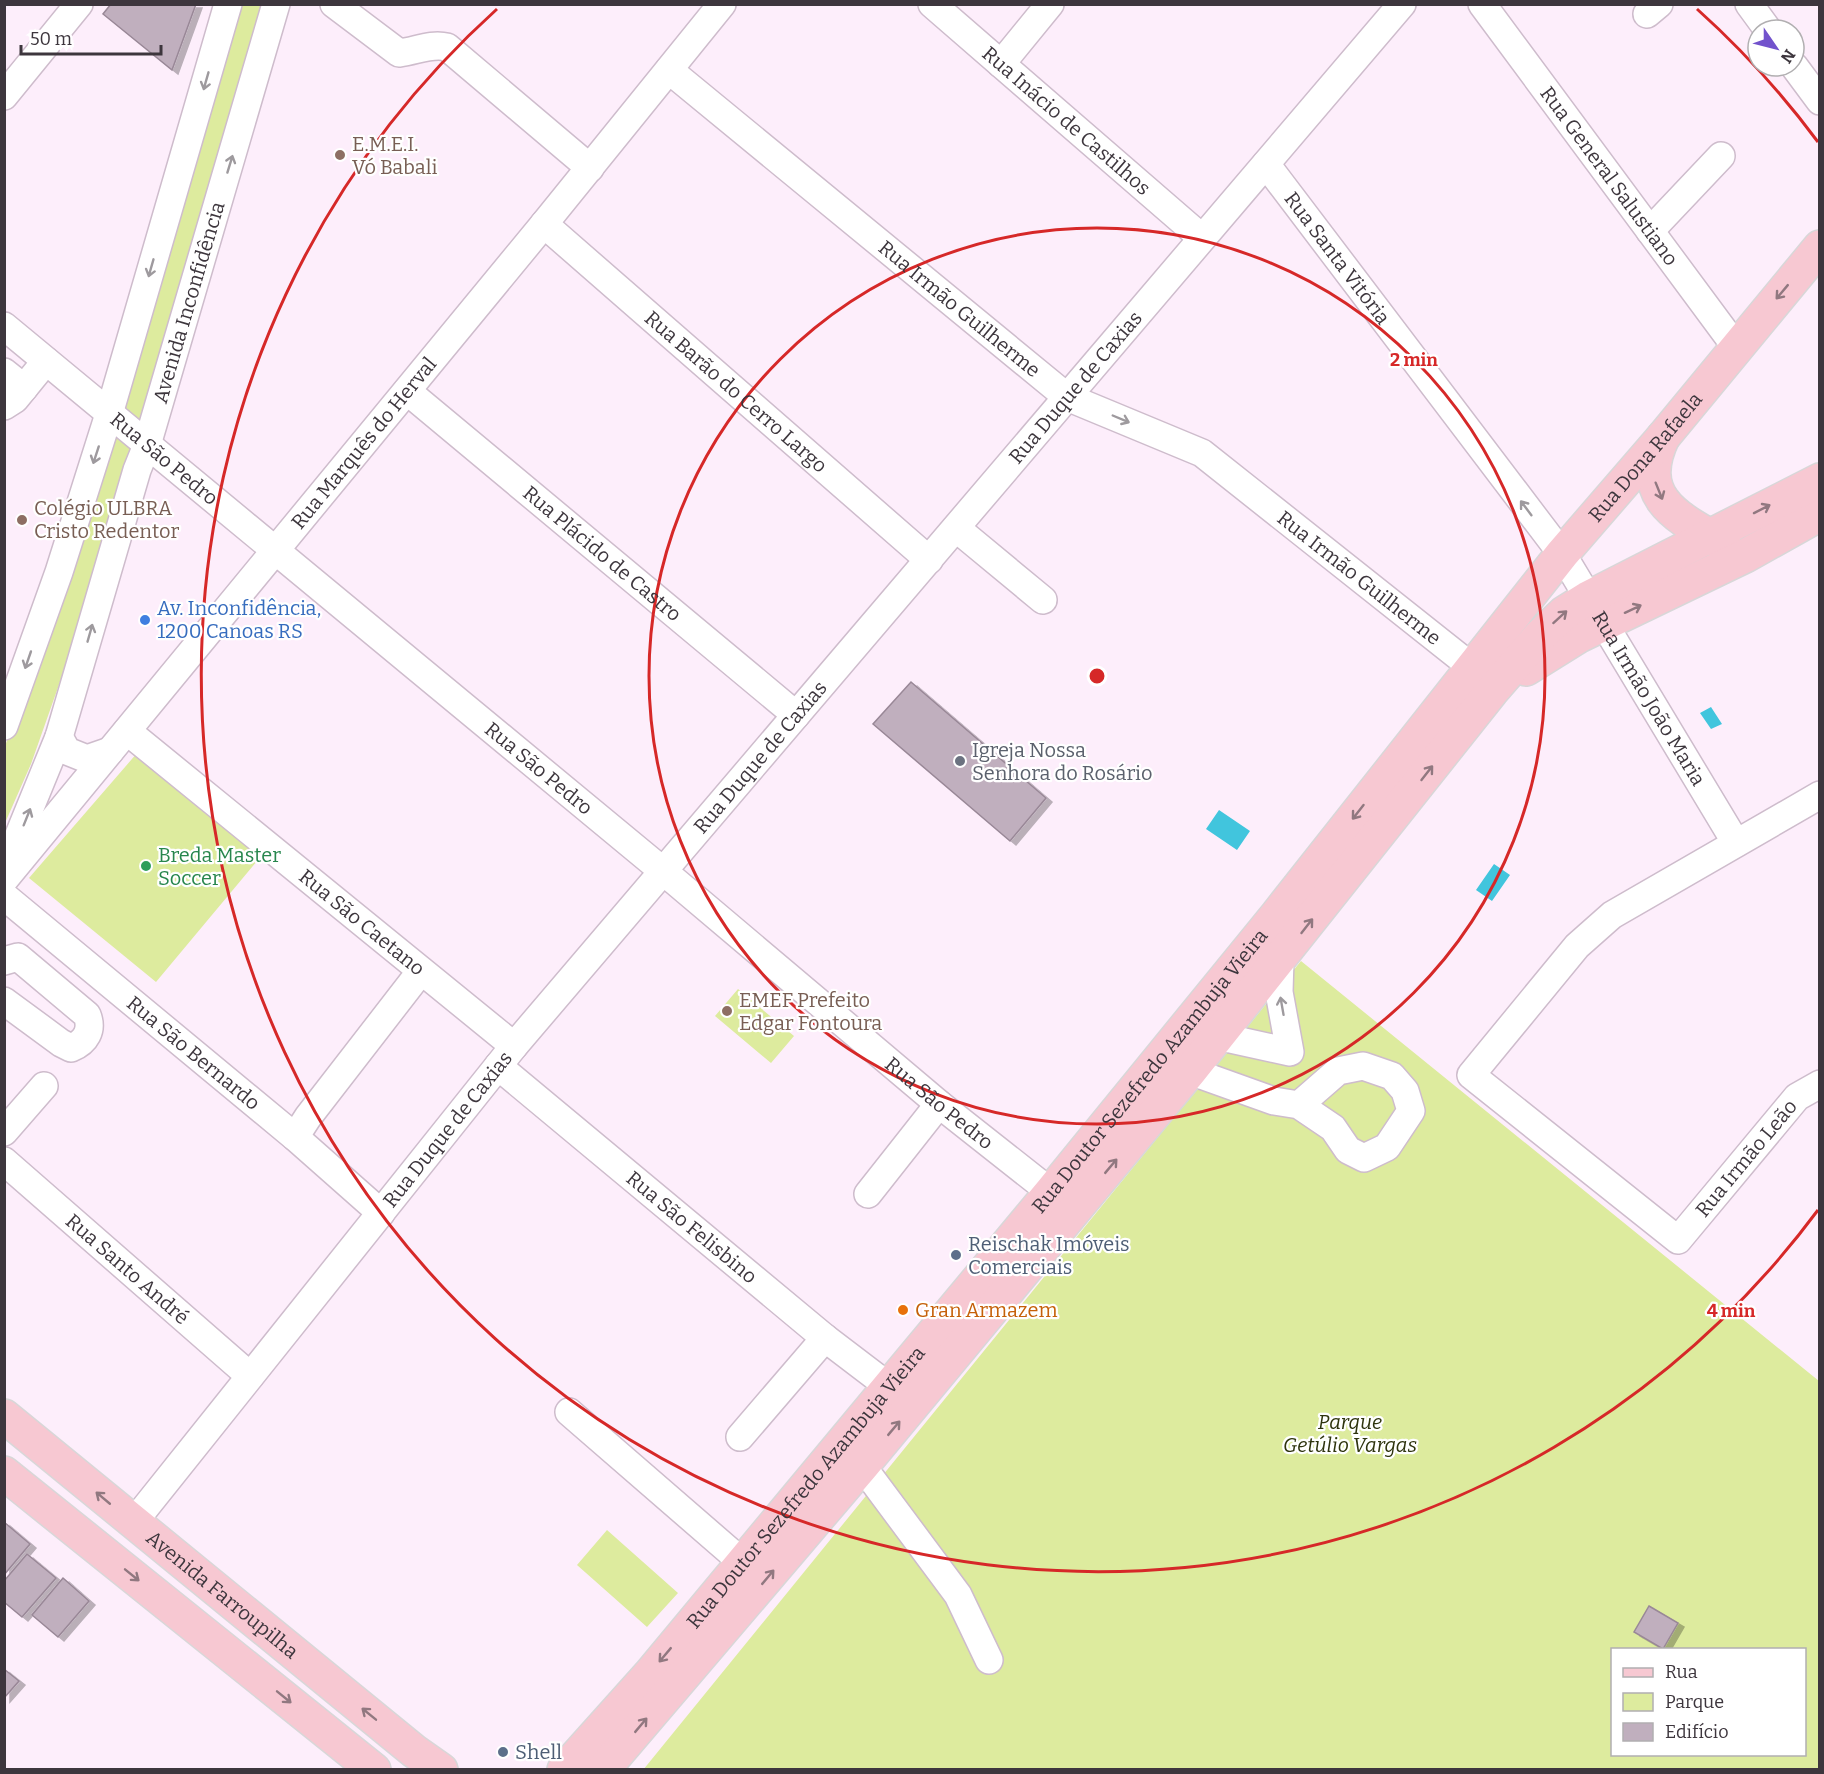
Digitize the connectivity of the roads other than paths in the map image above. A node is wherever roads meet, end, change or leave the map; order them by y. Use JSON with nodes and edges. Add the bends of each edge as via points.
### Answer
{"nodes":[{"id":1,"x":79,"y":4,"type":"edge"},
{"id":2,"x":228,"y":4,"type":"edge"},
{"id":3,"x":276,"y":4,"type":"edge"},
{"id":4,"x":334,"y":4,"type":"edge"},
{"id":5,"x":722,"y":4,"type":"edge"},
{"id":6,"x":932,"y":4,"type":"edge"},
{"id":7,"x":1050,"y":4,"type":"edge"},
{"id":8,"x":1402,"y":4,"type":"edge"},
{"id":9,"x":1482,"y":4,"type":"edge"},
{"id":10,"x":1749,"y":4,"type":"edge"},
{"id":11,"x":1759,"y":18,"type":"edge"},
{"id":12,"x":1001,"y":64,"type":"junction"},
{"id":13,"x":669,"y":70,"type":"junction"},
{"id":14,"x":1803,"y":78,"type":"edge"},
{"id":15,"x":4,"y":96,"type":"edge"},
{"id":16,"x":1820,"y":101,"type":"edge"},
{"id":17,"x":1721,"y":156,"type":"dead end"},
{"id":18,"x":1266,"y":164,"type":"junction"},
{"id":19,"x":590,"y":168,"type":"junction"},
{"id":20,"x":544,"y":224,"type":"junction"},
{"id":21,"x":1650,"y":231,"type":"junction"},
{"id":22,"x":1202,"y":238,"type":"junction"},
{"id":23,"x":1820,"y":247,"type":"edge"},
{"id":24,"x":4,"y":326,"type":"edge"},
{"id":25,"x":1736,"y":347,"type":"junction"},
{"id":26,"x":46,"y":361,"type":"junction"},
{"id":27,"x":14,"y":380,"type":"edge"},
{"id":28,"x":407,"y":391,"type":"junction"},
{"id":29,"x":1067,"y":397,"type":"junction"},
{"id":30,"x":4,"y":406,"type":"edge"},
{"id":31,"x":109,"y":414,"type":"junction"},
{"id":32,"x":1664,"y":436,"type":"junction"},
{"id":33,"x":147,"y":445,"type":"junction"},
{"id":34,"x":1820,"y":480,"type":"edge"},
{"id":35,"x":1820,"y":514,"type":"edge"},
{"id":36,"x":956,"y":528,"type":"junction"},
{"id":37,"x":1710,"y":536,"type":"junction"},
{"id":38,"x":277,"y":550,"type":"junction"},
{"id":39,"x":1562,"y":554,"type":"junction"},
{"id":40,"x":1745,"y":556,"type":"junction"},
{"id":41,"x":928,"y":560,"type":"junction"},
{"id":42,"x":1043,"y":600,"type":"dead end"},
{"id":43,"x":1596,"y":611,"type":"junction"},
{"id":44,"x":1482,"y":679,"type":"junction"},
{"id":45,"x":796,"y":715,"type":"junction"},
{"id":46,"x":4,"y":726,"type":"edge"},
{"id":47,"x":59,"y":737,"type":"junction"},
{"id":48,"x":118,"y":741,"type":"junction"},
{"id":49,"x":1820,"y":795,"type":"edge"},
{"id":50,"x":1736,"y":843,"type":"junction"},
{"id":51,"x":4,"y":871,"type":"edge"},
{"id":52,"x":663,"y":871,"type":"junction"},
{"id":53,"x":4,"y":880,"type":"edge"},
{"id":54,"x":4,"y":896,"type":"edge"},
{"id":55,"x":1280,"y":959,"type":"junction"},
{"id":56,"x":4,"y":962,"type":"edge"},
{"id":57,"x":421,"y":971,"type":"junction"},
{"id":58,"x":4,"y":1001,"type":"edge"},
{"id":59,"x":1217,"y":1036,"type":"junction"},
{"id":60,"x":506,"y":1056,"type":"junction"},
{"id":61,"x":1190,"y":1071,"type":"junction"},
{"id":62,"x":1820,"y":1084,"type":"edge"},
{"id":63,"x":44,"y":1086,"type":"dead end"},
{"id":64,"x":939,"y":1104,"type":"junction"},
{"id":65,"x":1299,"y":1105,"type":"dead end"},
{"id":66,"x":4,"y":1132,"type":"edge"},
{"id":67,"x":295,"y":1137,"type":"junction"},
{"id":68,"x":4,"y":1161,"type":"edge"},
{"id":69,"x":868,"y":1194,"type":"dead end"},
{"id":70,"x":1062,"y":1201,"type":"junction"},
{"id":71,"x":381,"y":1213,"type":"junction"},
{"id":72,"x":825,"y":1338,"type":"junction"},
{"id":73,"x":250,"y":1376,"type":"junction"},
{"id":74,"x":888,"y":1386,"type":"junction"},
{"id":75,"x":569,"y":1412,"type":"dead end"},
{"id":76,"x":4,"y":1416,"type":"edge"},
{"id":77,"x":740,"y":1437,"type":"dead end"},
{"id":78,"x":862,"y":1466,"type":"junction"},
{"id":79,"x":4,"y":1473,"type":"edge"},
{"id":80,"x":133,"y":1523,"type":"junction"},
{"id":81,"x":742,"y":1562,"type":"junction"},
{"id":82,"x":989,"y":1660,"type":"dead end"},
{"id":83,"x":374,"y":1770,"type":"edge"},
{"id":84,"x":441,"y":1770,"type":"edge"},
{"id":85,"x":564,"y":1770,"type":"edge"},
{"id":86,"x":603,"y":1770,"type":"edge"}],
"edges":[{"from":1,"to":15,"type":"street"},
{"from":2,"to":31,"type":"street","one_way":true},
{"from":33,"to":3,"type":"street","name":"Avenida Inconfidência","one_way":true},
{"from":4,"to":19,"type":"street","via":[[399,53],[435,44],[447,47]]},
{"from":5,"to":13,"type":"street","name":"Rua Marquês do Herval"},
{"from":6,"to":12,"type":"street","name":"Rua Inácio de Castilhos"},
{"from":7,"to":12,"type":"street"},
{"from":8,"to":18,"type":"street","name":"Rua Duque de Caxias"},
{"from":9,"to":21,"type":"street","name":"Rua General Salustiano"},
{"from":10,"to":11,"type":"street"},
{"from":12,"to":22,"type":"street","name":"Rua Inácio de Castilhos"},
{"from":13,"to":19,"type":"street","name":"Rua Marquês do Herval"},
{"from":13,"to":29,"type":"street","name":"Rua Irmão Guilherme"},
{"from":14,"to":16,"type":"street"},
{"from":17,"to":21,"type":"street"},
{"from":18,"to":22,"type":"street","name":"Rua Duque de Caxias"},
{"from":39,"to":18,"type":"street","name":"Rua Santa Vitória","one_way":true},
{"from":19,"to":20,"type":"street","name":"Rua Marquês do Herval"},
{"from":20,"to":28,"type":"street","name":"Rua Marquês do Herval"},
{"from":20,"to":41,"type":"street","name":"Rua Barão do Cerro Largo"},
{"from":21,"to":25,"type":"street","name":"Rua General Salustiano"},
{"from":22,"to":29,"type":"street","name":"Rua Duque de Caxias"},
{"from":23,"to":25,"type":"main road","name":"Rua Dona Rafaela","one_way":true},
{"from":24,"to":26,"type":"street","name":"Rua São Pedro"},
{"from":25,"to":32,"type":"main road","name":"Rua Dona Rafaela"},
{"from":26,"to":27,"type":"street"},
{"from":26,"to":31,"type":"street","name":"Rua São Pedro"},
{"from":27,"to":30,"type":"street","via":[[15,399]]},
{"from":28,"to":38,"type":"street","name":"Rua Marquês do Herval"},
{"from":28,"to":45,"type":"street","name":"Rua Plácido de Castro"},
{"from":29,"to":36,"type":"street","name":"Rua Duque de Caxias"},
{"from":29,"to":44,"type":"street","name":"Rua Irmão Guilherme","one_way":true,"via":[[1202,453]]},
{"from":31,"to":33,"type":"street","name":"Rua São Pedro"},
{"from":31,"to":46,"type":"street","one_way":true,"via":[[59,572]]},
{"from":32,"to":37,"type":"main road","one_way":true,"via":[[1653,471],[1656,489],[1679,518]]},
{"from":32,"to":39,"type":"main road","name":"Rua Dona Rafaela"},
{"from":33,"to":38,"type":"street","name":"Rua São Pedro"},
{"from":47,"to":33,"type":"street","name":"Avenida Inconfidência","one_way":true},
{"from":37,"to":34,"type":"main road","name":"Rua Doutor Sezefredo Azambuja Vieira","one_way":true},
{"from":35,"to":40,"type":"main road","name":"Rua Doutor Sezefredo Azambuja Vieira"},
{"from":36,"to":41,"type":"street","name":"Rua Duque de Caxias"},
{"from":36,"to":42,"type":"street"},
{"from":37,"to":40,"type":"main road"},
{"from":37,"to":43,"type":"main road","name":"Rua Doutor Sezefredo Azambuja Vieira"},
{"from":38,"to":48,"type":"street","name":"Rua Marquês do Herval"},
{"from":38,"to":52,"type":"street","name":"Rua São Pedro"},
{"from":39,"to":43,"type":"street","name":"Rua Irmão João Maria"},
{"from":39,"to":44,"type":"main road","name":"Rua Dona Rafaela"},
{"from":43,"to":40,"type":"main road","name":"Rua Doutor Sezefredo Azambuja Vieira","one_way":true},
{"from":41,"to":45,"type":"street","name":"Rua Duque de Caxias"},
{"from":44,"to":43,"type":"main road","name":"Rua Doutor Sezefredo Azambuja Vieira","one_way":true,"via":[[1579,636]]},
{"from":43,"to":50,"type":"street","name":"Rua Irmão João Maria"},
{"from":55,"to":44,"type":"main road","name":"Rua Doutor Sezefredo Azambuja Vieira","one_way":true},
{"from":44,"to":70,"type":"main road","name":"Rua Doutor Sezefredo Azambuja Vieira","one_way":true,"via":[[1269,924]]},
{"from":45,"to":52,"type":"street","name":"Rua Duque de Caxias"},
{"from":47,"to":48,"type":"street","via":[[67,751],[87,759]]},
{"from":51,"to":47,"type":"street","name":"Avenida Inconfidência","one_way":true},
{"from":48,"to":53,"type":"street","name":"Rua Marquês do Herval"},
{"from":48,"to":57,"type":"street","name":"Rua São Caetano"},
{"from":49,"to":50,"type":"street"},
{"from":50,"to":62,"type":"street","name":"Rua Irmão Leão","via":[[1612,915],[1585,938],[1471,1075],[1678,1240],[1797,1097]]},
{"from":52,"to":60,"type":"street","name":"Rua Duque de Caxias"},
{"from":52,"to":64,"type":"street","name":"Rua São Pedro"},
{"from":54,"to":67,"type":"street","name":"Rua São Bernardo"},
{"from":55,"to":59,"type":"main road","name":"Rua Doutor Sezefredo Azambuja Vieira"},
{"from":59,"to":55,"type":"street","one_way":true,"via":[[1290,1052],[1280,992]]},
{"from":56,"to":58,"type":"street","via":[[18,957],[87,1015],[91,1024],[87,1036],[71,1048]]},
{"from":57,"to":60,"type":"street","name":"Rua São Caetano"},
{"from":57,"to":67,"type":"street"},
{"from":59,"to":61,"type":"main road","name":"Rua Doutor Sezefredo Azambuja Vieira"},
{"from":60,"to":71,"type":"street","name":"Rua Duque de Caxias"},
{"from":60,"to":72,"type":"street","name":"Rua São Felisbino"},
{"from":61,"to":65,"type":"street","via":[[1275,1101]]},
{"from":70,"to":61,"type":"main road","name":"Rua Doutor Sezefredo Azambuja Vieira","one_way":true},
{"from":63,"to":66,"type":"street"},
{"from":64,"to":69,"type":"street"},
{"from":64,"to":70,"type":"street","name":"Rua São Pedro"},
{"from":67,"to":71,"type":"street","name":"Rua São Bernardo"},
{"from":68,"to":73,"type":"street","name":"Rua Santo André"},
{"from":70,"to":74,"type":"main road","name":"Rua Doutor Sezefredo Azambuja Vieira"},
{"from":78,"to":70,"type":"main road","name":"Rua Doutor Sezefredo Azambuja Vieira","one_way":true},
{"from":71,"to":73,"type":"street","name":"Rua Duque de Caxias"},
{"from":72,"to":74,"type":"street","name":"Rua São Felisbino"},
{"from":72,"to":77,"type":"street"},
{"from":73,"to":80,"type":"street","name":"Rua Duque de Caxias"},
{"from":74,"to":81,"type":"main road","name":"Rua Doutor Sezefredo Azambuja Vieira"},
{"from":75,"to":81,"type":"street"},
{"from":80,"to":76,"type":"main road","name":"Avenida Farroupilha","one_way":true},
{"from":78,"to":82,"type":"street","via":[[958,1595]]},
{"from":86,"to":78,"type":"main road","name":"Rua Doutor Sezefredo Azambuja Vieira","one_way":true},
{"from":79,"to":83,"type":"main road","name":"Avenida Farroupilha","one_way":true},
{"from":84,"to":80,"type":"main road","name":"Avenida Farroupilha","one_way":true},
{"from":81,"to":85,"type":"main road","name":"Rua Doutor Sezefredo Azambuja Vieira","one_way":true,"via":[[651,1673]]}]}
